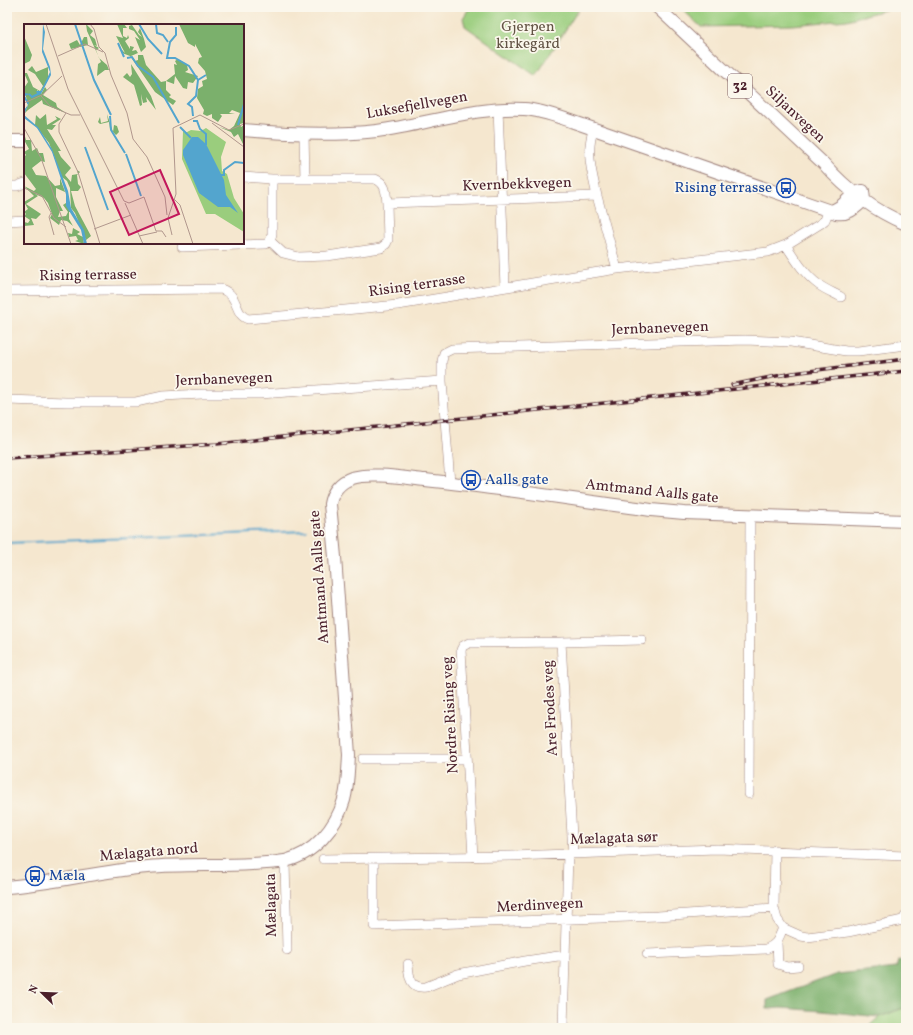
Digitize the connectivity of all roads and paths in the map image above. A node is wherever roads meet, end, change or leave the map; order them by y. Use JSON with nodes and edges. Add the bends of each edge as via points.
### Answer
{"nodes":[{"id":1,"x":657,"y":7,"type":"edge"},
{"id":2,"x":498,"y":109,"type":"junction"},
{"id":3,"x":594,"y":128,"type":"junction"},
{"id":4,"x":244,"y":130,"type":"edge"},
{"id":5,"x":304,"y":134,"type":"junction"},
{"id":6,"x":7,"y":141,"type":"edge"},
{"id":7,"x":24,"y":141,"type":"edge"},
{"id":8,"x":244,"y":177,"type":"edge"},
{"id":9,"x":305,"y":179,"type":"junction"},
{"id":10,"x":272,"y":180,"type":"junction"},
{"id":11,"x":24,"y":183,"type":"edge"},
{"id":12,"x":7,"y":186,"type":"edge"},
{"id":13,"x":860,"y":195,"type":"junction"},
{"id":14,"x":597,"y":196,"type":"junction"},
{"id":15,"x":501,"y":199,"type":"junction"},
{"id":16,"x":387,"y":203,"type":"junction"},
{"id":17,"x":830,"y":210,"type":"junction"},
{"id":18,"x":24,"y":220,"type":"edge"},
{"id":19,"x":7,"y":221,"type":"edge"},
{"id":20,"x":905,"y":221,"type":"edge"},
{"id":21,"x":270,"y":241,"type":"junction"},
{"id":22,"x":786,"y":245,"type":"junction"},
{"id":23,"x":182,"y":247,"type":"dead end"},
{"id":24,"x":617,"y":269,"type":"junction"},
{"id":25,"x":505,"y":287,"type":"junction"},
{"id":26,"x":7,"y":291,"type":"edge"},
{"id":27,"x":842,"y":297,"type":"dead end"},
{"id":28,"x":906,"y":345,"type":"edge"},
{"id":29,"x":442,"y":381,"type":"junction"},
{"id":30,"x":7,"y":400,"type":"edge"},
{"id":31,"x":450,"y":483,"type":"junction"},
{"id":32,"x":750,"y":516,"type":"junction"},
{"id":33,"x":906,"y":521,"type":"edge"},
{"id":34,"x":642,"y":640,"type":"dead end"},
{"id":35,"x":561,"y":642,"type":"junction"},
{"id":36,"x":363,"y":759,"type":"dead end"},
{"id":37,"x":467,"y":759,"type":"junction"},
{"id":38,"x":749,"y":794,"type":"dead end"},
{"id":39,"x":775,"y":850,"type":"junction"},
{"id":40,"x":571,"y":854,"type":"junction"},
{"id":41,"x":906,"y":856,"type":"edge"},
{"id":42,"x":473,"y":857,"type":"junction"},
{"id":43,"x":290,"y":859,"type":"junction"},
{"id":44,"x":323,"y":859,"type":"dead end"},
{"id":45,"x":374,"y":859,"type":"junction"},
{"id":46,"x":7,"y":887,"type":"edge"},
{"id":47,"x":774,"y":908,"type":"junction"},
{"id":48,"x":906,"y":915,"type":"edge"},
{"id":49,"x":566,"y":918,"type":"junction"},
{"id":50,"x":783,"y":928,"type":"junction"},
{"id":51,"x":777,"y":942,"type":"junction"},
{"id":52,"x":287,"y":950,"type":"dead end"},
{"id":53,"x":647,"y":954,"type":"dead end"},
{"id":54,"x":565,"y":955,"type":"junction"},
{"id":55,"x":408,"y":964,"type":"dead end"},
{"id":56,"x":798,"y":966,"type":"dead end"},
{"id":57,"x":563,"y":1028,"type":"edge"}],
"edges":[{"from":1,"to":13,"type":"main road","name":"Siljanvegen","number":"32"},
{"from":2,"to":3,"type":"main road","name":"Luksefjellvegen","via":[[532,110]]},
{"from":2,"to":5,"type":"main road","name":"Luksefjellvegen","via":[[376,131]]},
{"from":2,"to":15,"type":"street"},
{"from":3,"to":14,"type":"street","via":[[589,148]]},
{"from":3,"to":17,"type":"main road","name":"Luksefjellvegen"},
{"from":4,"to":5,"type":"main road","name":"Luksefjellvegen"},
{"from":5,"to":9,"type":"street"},
{"from":6,"to":7,"type":"main road"},
{"from":8,"to":10,"type":"street"},
{"from":9,"to":10,"type":"street"},
{"from":9,"to":16,"type":"street","via":[[375,179],[384,185]]},
{"from":10,"to":21,"type":"street"},
{"from":11,"to":12,"type":"street"},
{"from":13,"to":17,"type":"main road","via":[[840,208]]},
{"from":13,"to":20,"type":"main road","name":"Siljanvegen","number":"32","via":[[886,206]]},
{"from":14,"to":15,"type":"street","name":"Kvernbekkvegen"},
{"from":14,"to":24,"type":"street"},
{"from":15,"to":16,"type":"street","name":"Kvernbekkvegen"},
{"from":15,"to":25,"type":"street"},
{"from":16,"to":21,"type":"street","via":[[388,240],[381,248],[327,256],[299,257],[284,253]]},
{"from":17,"to":22,"type":"street","name":"Rising terrasse","via":[[820,224]]},
{"from":18,"to":19,"type":"street"},
{"from":21,"to":23,"type":"street","via":[[263,245]]},
{"from":22,"to":24,"type":"street","name":"Rising terrasse","via":[[768,252]]},
{"from":22,"to":27,"type":"street","via":[[810,277],[820,286]]},
{"from":24,"to":25,"type":"street","name":"Rising terrasse"},
{"from":25,"to":26,"type":"street","name":"Rising terrasse","via":[[398,305],[254,319],[241,315],[231,294],[221,289]]},
{"from":28,"to":29,"type":"street","name":"Jernbanevegen","via":[[846,351],[791,342],[745,340],[452,349],[442,356]]},
{"from":29,"to":30,"type":"street","name":"Jernbanevegen","via":[[260,394],[163,396],[136,402]]},
{"from":29,"to":31,"type":"street","name":"Jernbanevegen"},
{"from":31,"to":32,"type":"main road","name":"Amtmand Aalls gate","via":[[652,510]]},
{"from":31,"to":43,"type":"main road","name":"Amtmand Aalls gate","via":[[358,476],[345,480],[331,498],[348,775],[344,801],[335,822],[321,841]]},
{"from":32,"to":33,"type":"main road","name":"Amtmand Aalls gate"},
{"from":32,"to":38,"type":"street"},
{"from":34,"to":35,"type":"street","name":"Are Frodes veg"},
{"from":35,"to":37,"type":"street","name":"Nordre Rising veg","via":[[469,643],[463,646],[461,650]]},
{"from":35,"to":40,"type":"street","name":"Are Frodes veg"},
{"from":36,"to":37,"type":"street"},
{"from":37,"to":42,"type":"street","name":"Nordre Rising veg"},
{"from":39,"to":40,"type":"street","name":"Mælagata sør","via":[[717,849]]},
{"from":39,"to":41,"type":"street","name":"Mælagata sør"},
{"from":39,"to":47,"type":"street"},
{"from":40,"to":42,"type":"street","name":"Mælagata sør"},
{"from":40,"to":49,"type":"street","name":"Are Frodes veg"},
{"from":42,"to":45,"type":"street","name":"Mælagata sør"},
{"from":43,"to":46,"type":"main road","name":"Mælagata nord","via":[[238,865],[145,867]]},
{"from":43,"to":52,"type":"street","name":"Mælagata"},
{"from":44,"to":45,"type":"street","name":"Mælagata sør"},
{"from":45,"to":49,"type":"street","name":"Merdinvegen","via":[[374,926]]},
{"from":47,"to":49,"type":"street","name":"Merdinvegen","via":[[658,916]]},
{"from":47,"to":50,"type":"street"},
{"from":48,"to":50,"type":"street","via":[[903,920],[823,936],[801,936]]},
{"from":49,"to":54,"type":"street","name":"Are Frodes veg"},
{"from":50,"to":51,"type":"street"},
{"from":51,"to":53,"type":"street","via":[[766,949]]},
{"from":51,"to":56,"type":"street","via":[[778,964],[787,967]]},
{"from":54,"to":55,"type":"street","via":[[458,974],[421,988],[412,983]]},
{"from":54,"to":57,"type":"street","name":"Are Frodes veg"}]}
